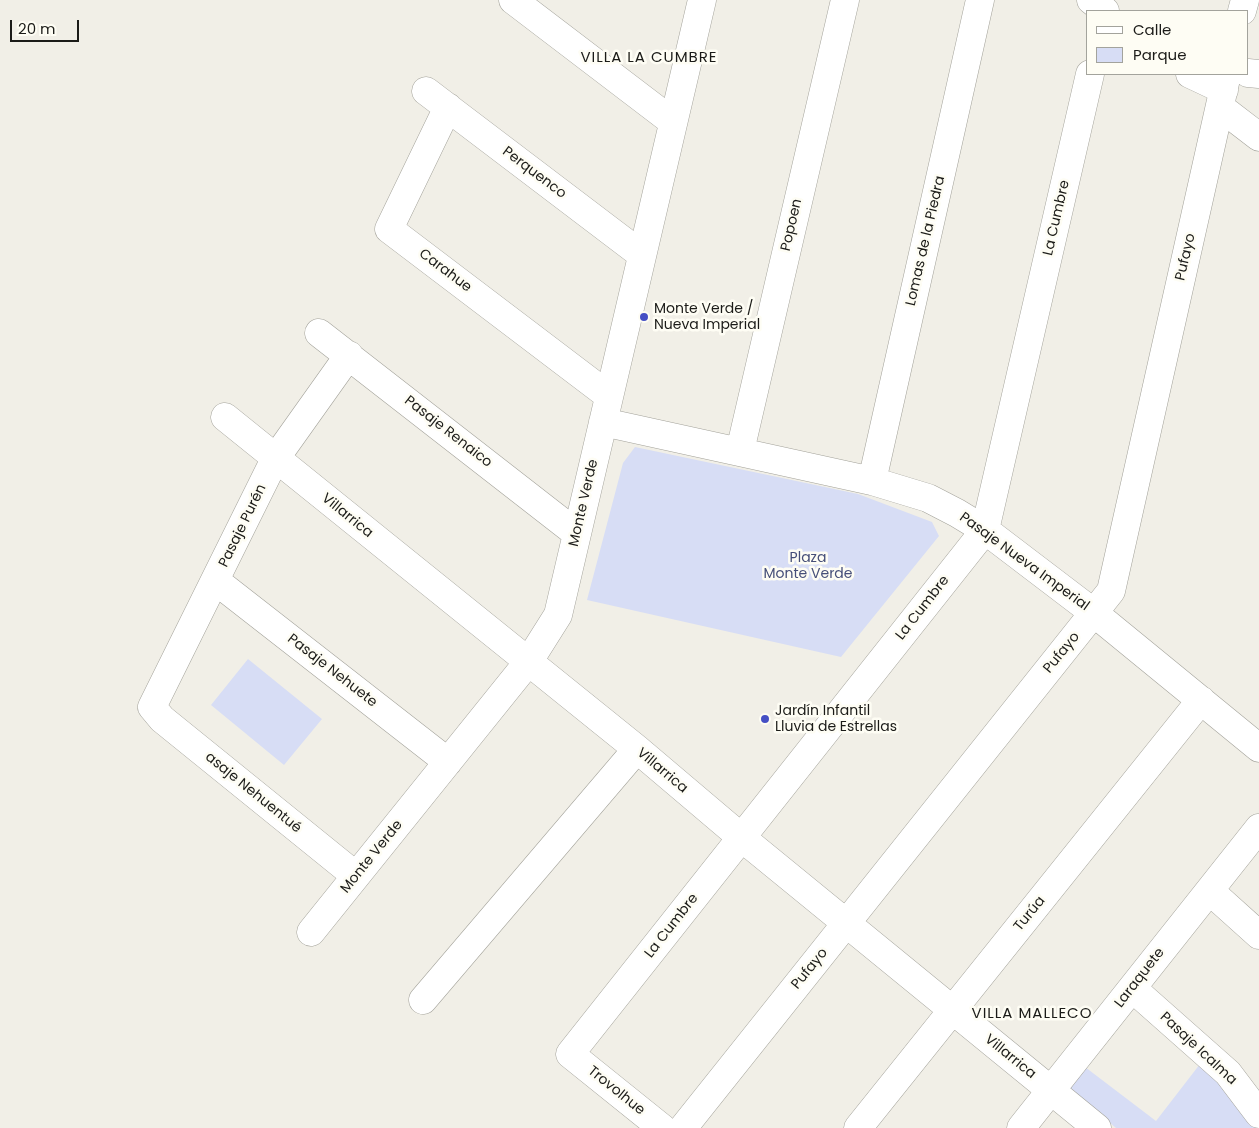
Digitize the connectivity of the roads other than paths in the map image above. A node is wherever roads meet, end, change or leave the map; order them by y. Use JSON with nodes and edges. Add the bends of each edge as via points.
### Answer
{"nodes":[{"id":1,"x":513,"y":0,"type":"edge"},
{"id":2,"x":702,"y":0,"type":"edge"},
{"id":3,"x":845,"y":0,"type":"edge"},
{"id":4,"x":980,"y":0,"type":"edge"},
{"id":5,"x":1091,"y":0,"type":"edge"},
{"id":6,"x":1104,"y":10,"type":"edge"},
{"id":7,"x":1090,"y":75,"type":"edge"},
{"id":8,"x":1192,"y":75,"type":"edge"},
{"id":9,"x":1224,"y":90,"type":"edge"},
{"id":10,"x":426,"y":91,"type":"dead end"},
{"id":11,"x":448,"y":107,"type":"junction"},
{"id":12,"x":673,"y":122,"type":"junction"},
{"id":13,"x":1259,"y":137,"type":"edge"},
{"id":14,"x":642,"y":254,"type":"junction"},
{"id":15,"x":319,"y":333,"type":"dead end"},
{"id":16,"x":350,"y":355,"type":"junction"},
{"id":17,"x":609,"y":396,"type":"junction"},
{"id":18,"x":224,"y":417,"type":"dead end"},
{"id":19,"x":603,"y":422,"type":"junction"},
{"id":20,"x":740,"y":451,"type":"junction"},
{"id":21,"x":276,"y":459,"type":"junction"},
{"id":22,"x":872,"y":481,"type":"junction"},
{"id":23,"x":985,"y":530,"type":"junction"},
{"id":24,"x":576,"y":533,"type":"junction"},
{"id":25,"x":216,"y":581,"type":"junction"},
{"id":26,"x":1094,"y":613,"type":"junction"},
{"id":27,"x":529,"y":661,"type":"junction"},
{"id":28,"x":1201,"y":700,"type":"junction"},
{"id":29,"x":152,"y":708,"type":"joint"},
{"id":30,"x":1259,"y":748,"type":"edge"},
{"id":31,"x":637,"y":749,"type":"junction"},
{"id":32,"x":448,"y":762,"type":"junction"},
{"id":33,"x":1259,"y":828,"type":"edge"},
{"id":34,"x":742,"y":838,"type":"junction"},
{"id":35,"x":356,"y":876,"type":"junction"},
{"id":36,"x":1210,"y":891,"type":"junction"},
{"id":37,"x":847,"y":922,"type":"junction"},
{"id":38,"x":310,"y":932,"type":"dead end"},
{"id":39,"x":1259,"y":935,"type":"edge"},
{"id":40,"x":1132,"y":988,"type":"junction"},
{"id":41,"x":423,"y":1000,"type":"dead end"},
{"id":42,"x":953,"y":1010,"type":"junction"},
{"id":43,"x":570,"y":1054,"type":"joint"},
{"id":44,"x":1051,"y":1090,"type":"junction"},
{"id":45,"x":1259,"y":1114,"type":"edge"},
{"id":46,"x":662,"y":1128,"type":"edge"},
{"id":47,"x":683,"y":1128,"type":"edge"},
{"id":48,"x":858,"y":1128,"type":"edge"},
{"id":49,"x":1022,"y":1128,"type":"edge"},
{"id":50,"x":1097,"y":1128,"type":"edge"}],
"edges":[{"from":1,"to":12,"type":"street"},
{"from":2,"to":12,"type":"street","name":"Monte Verde"},
{"from":3,"to":20,"type":"street","name":"Popoen"},
{"from":4,"to":22,"type":"street","name":"Lomas de la Piedra"},
{"from":5,"to":6,"type":"street"},
{"from":7,"to":23,"type":"street","name":"La Cumbre"},
{"from":8,"to":9,"type":"street"},
{"from":9,"to":13,"type":"street"},
{"from":9,"to":26,"type":"street","name":"Pufayo","via":[[1111,590]]},
{"from":10,"to":11,"type":"street","name":"Perquenco"},
{"from":11,"to":14,"type":"street","name":"Perquenco"},
{"from":11,"to":17,"type":"street","name":"Carahue","via":[[389,229]]},
{"from":12,"to":14,"type":"street","name":"Monte Verde"},
{"from":14,"to":17,"type":"street","name":"Monte Verde"},
{"from":15,"to":16,"type":"street","name":"Pasaje Renaico"},
{"from":16,"to":21,"type":"street","name":"Pasaje Purén"},
{"from":16,"to":24,"type":"street","name":"Pasaje Renaico"},
{"from":17,"to":19,"type":"street","name":"Monte Verde"},
{"from":18,"to":21,"type":"street","name":"Villarrica"},
{"from":19,"to":20,"type":"street","name":"Pasaje Nueva Imperial"},
{"from":19,"to":24,"type":"street","name":"Monte Verde"},
{"from":20,"to":22,"type":"street","name":"Pasaje Nueva Imperial"},
{"from":21,"to":25,"type":"street","name":"Pasaje Purén"},
{"from":21,"to":27,"type":"street","name":"Villarrica"},
{"from":22,"to":23,"type":"street","name":"Pasaje Nueva Imperial","via":[[928,498]]},
{"from":23,"to":26,"type":"street","name":"Pasaje Nueva Imperial"},
{"from":23,"to":34,"type":"street","name":"La Cumbre"},
{"from":24,"to":27,"type":"street","name":"Monte Verde","via":[[558,615]]},
{"from":25,"to":29,"type":"street","name":"Pasaje Purén"},
{"from":25,"to":32,"type":"street","name":"Pasaje Nehuete"},
{"from":26,"to":28,"type":"street","name":"Pasaje Nueva Imperial"},
{"from":26,"to":37,"type":"street","name":"Pufayo"},
{"from":27,"to":31,"type":"street","name":"Villarrica"},
{"from":27,"to":32,"type":"street","name":"Monte Verde"},
{"from":28,"to":30,"type":"street","name":"Pasaje Nueva Imperial"},
{"from":28,"to":42,"type":"street","name":"Turúa"},
{"from":29,"to":35,"type":"street","name":"asaje Nehuentué"},
{"from":31,"to":34,"type":"street","name":"Villarrica"},
{"from":31,"to":41,"type":"street"},
{"from":32,"to":35,"type":"street","name":"Monte Verde"},
{"from":33,"to":36,"type":"street","name":"Laraquete"},
{"from":34,"to":37,"type":"street","name":"Villarrica"},
{"from":34,"to":43,"type":"street","name":"La Cumbre"},
{"from":35,"to":38,"type":"street","name":"Monte Verde"},
{"from":36,"to":39,"type":"street"},
{"from":36,"to":40,"type":"street","name":"Laraquete"},
{"from":37,"to":42,"type":"street","name":"Villarrica"},
{"from":37,"to":47,"type":"street","name":"Pufayo"},
{"from":40,"to":44,"type":"street","name":"Laraquete"},
{"from":40,"to":45,"type":"street","name":"Pasaje Icalma","via":[[1228,1073]]},
{"from":42,"to":44,"type":"street","name":"Villarrica"},
{"from":42,"to":48,"type":"street","name":"Turúa"},
{"from":43,"to":46,"type":"street","name":"Trovolhue"},
{"from":44,"to":49,"type":"street","name":"Laraquete"},
{"from":44,"to":50,"type":"street","name":"Villarrica"}]}
